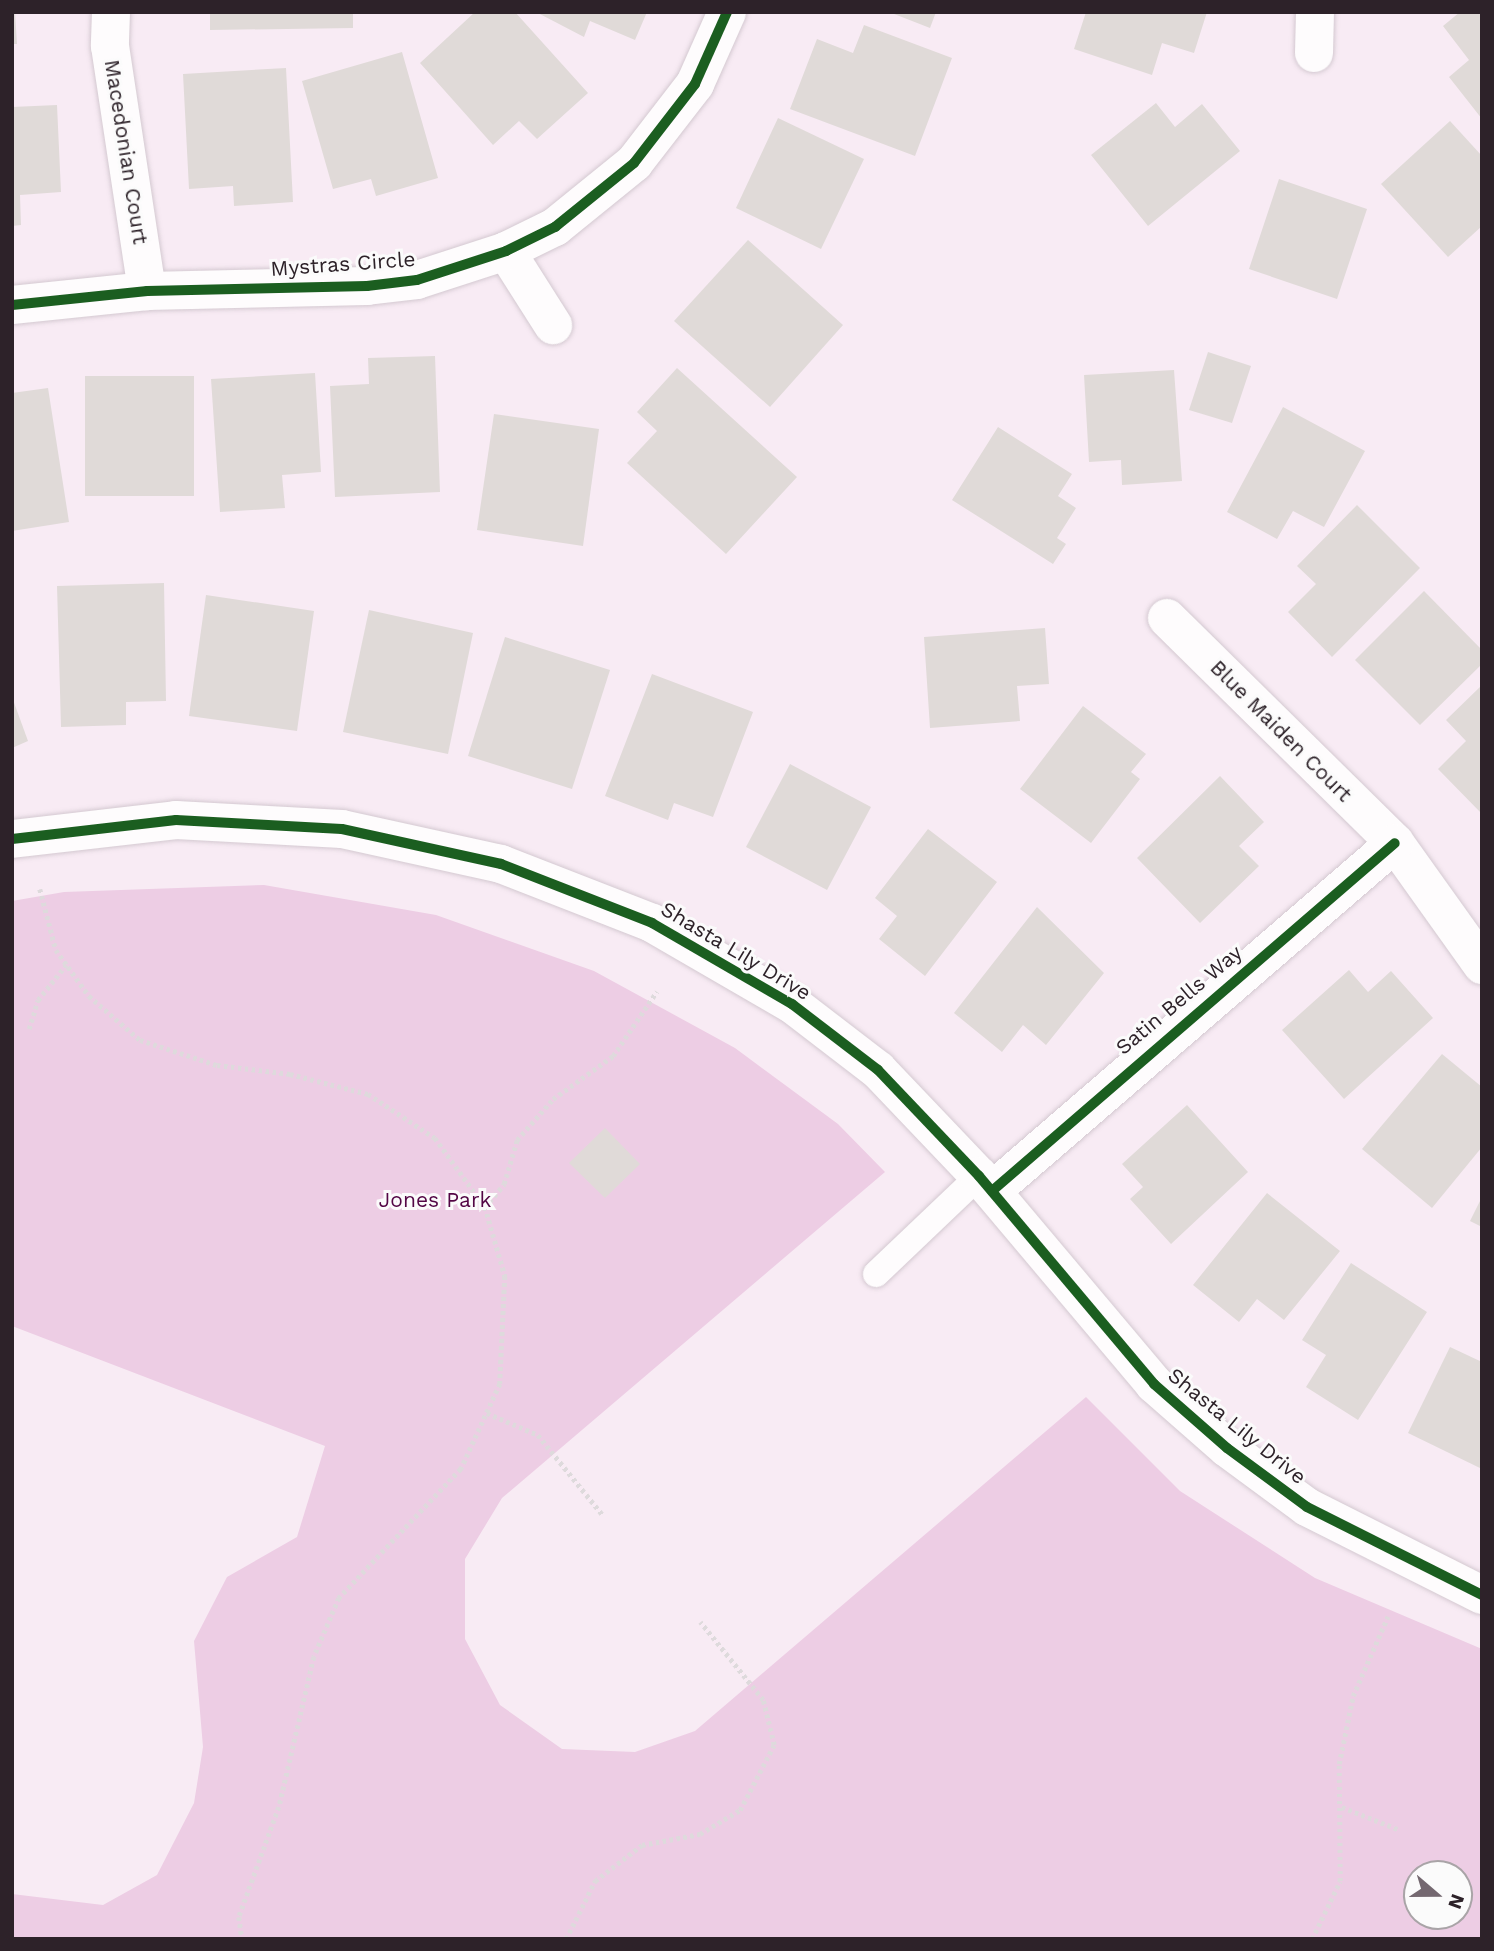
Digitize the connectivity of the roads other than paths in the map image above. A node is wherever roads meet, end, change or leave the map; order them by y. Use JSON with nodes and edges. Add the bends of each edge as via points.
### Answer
{"nodes":[{"id":1,"x":111,"y":12,"type":"edge"},
{"id":2,"x":727,"y":12,"type":"edge"},
{"id":3,"x":1315,"y":12,"type":"edge"},
{"id":4,"x":1314,"y":53,"type":"dead end"},
{"id":5,"x":506,"y":251,"type":"junction"},
{"id":6,"x":147,"y":291,"type":"junction"},
{"id":7,"x":12,"y":305,"type":"edge"},
{"id":8,"x":553,"y":325,"type":"dead end"},
{"id":9,"x":1167,"y":618,"type":"dead end"},
{"id":10,"x":12,"y":839,"type":"edge"},
{"id":11,"x":1395,"y":843,"type":"junction"},
{"id":12,"x":1482,"y":965,"type":"edge"},
{"id":13,"x":986,"y":1184,"type":"junction"},
{"id":14,"x":876,"y":1274,"type":"dead end"},
{"id":15,"x":1482,"y":1595,"type":"edge"}],
"edges":[{"from":1,"to":6,"type":"street","name":"Macedonian Court","via":[[110,46]]},
{"from":2,"to":5,"type":"street","name":"Mystras Circle","via":[[695,83],[634,163],[555,227]]},
{"from":3,"to":4,"type":"street"},
{"from":5,"to":6,"type":"street","name":"Mystras Circle","via":[[417,280],[367,286]]},
{"from":5,"to":8,"type":"street"},
{"from":6,"to":7,"type":"street","name":"Mystras Circle"},
{"from":9,"to":11,"type":"street","name":"Blue Maiden Court"},
{"from":10,"to":13,"type":"street","name":"Shasta Lily Drive","via":[[176,820],[285,823],[396,838],[501,864],[652,923],[792,1004],[878,1070]]},
{"from":11,"to":12,"type":"street","name":"Blue Maiden Court"},
{"from":11,"to":13,"type":"street","name":"Satin Bells Way"},
{"from":13,"to":14,"type":"lane"},
{"from":13,"to":15,"type":"street","name":"Shasta Lily Drive","via":[[1154,1384],[1227,1448],[1307,1507]]}]}
